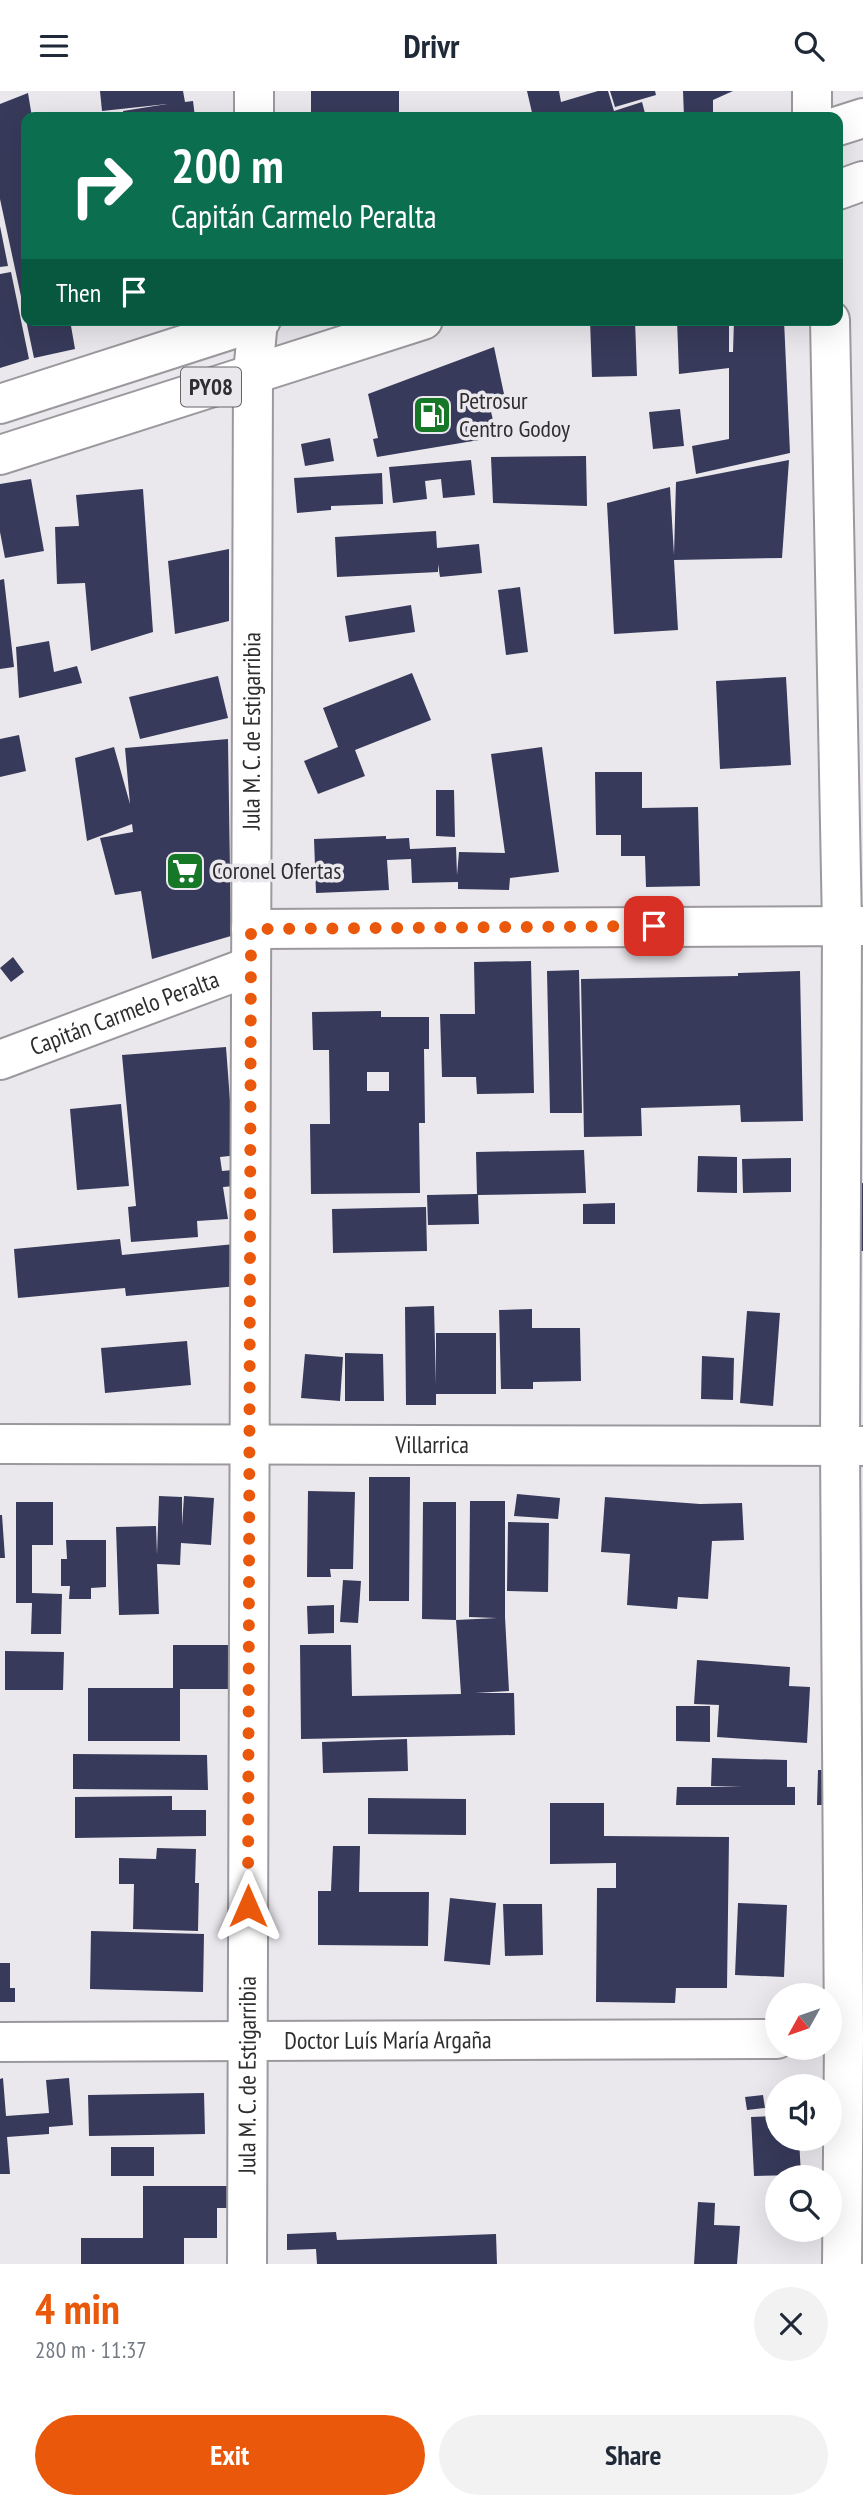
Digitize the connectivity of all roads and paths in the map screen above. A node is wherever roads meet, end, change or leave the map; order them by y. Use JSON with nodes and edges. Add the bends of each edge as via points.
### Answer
{"nodes":[{"id":1,"x":254,"y":91,"type":"edge"},
{"id":2,"x":812,"y":91,"type":"edge"},
{"id":3,"x":254,"y":112,"type":"edge"},
{"id":4,"x":812,"y":112,"type":"edge"},
{"id":5,"x":863,"y":118,"type":"edge"},
{"id":6,"x":843,"y":124,"type":"edge"},
{"id":7,"x":863,"y":181,"type":"edge"},
{"id":8,"x":843,"y":188,"type":"edge"},
{"id":9,"x":243,"y":326,"type":"edge"},
{"id":10,"x":258,"y":326,"type":"edge"},
{"id":11,"x":404,"y":326,"type":"edge"},
{"id":12,"x":830,"y":326,"type":"edge"},
{"id":13,"x":253,"y":373,"type":"junction"},
{"id":14,"x":0,"y":404,"type":"edge"},
{"id":15,"x":0,"y":456,"type":"edge"},
{"id":16,"x":853,"y":925,"type":"edge"},
{"id":17,"x":251,"y":929,"type":"junction"},
{"id":18,"x":251,"y":966,"type":"junction"},
{"id":19,"x":0,"y":1060,"type":"edge"},
{"id":20,"x":0,"y":1444,"type":"edge"},
{"id":21,"x":250,"y":1444,"type":"junction"},
{"id":22,"x":851,"y":1446,"type":"edge"},
{"id":23,"x":765,"y":2039,"type":"edge"},
{"id":24,"x":846,"y":2039,"type":"edge"},
{"id":25,"x":248,"y":2041,"type":"junction"},
{"id":26,"x":0,"y":2042,"type":"edge"},
{"id":27,"x":247,"y":2264,"type":"edge"},
{"id":28,"x":842,"y":2264,"type":"edge"}],
"edges":[{"from":1,"to":3,"type":"main road"},
{"from":2,"to":4,"type":"main road"},
{"from":5,"to":6,"type":"main road"},
{"from":7,"to":8,"type":"main road"},
{"from":9,"to":14,"type":"main road","number":"PY08"},
{"from":10,"to":13,"type":"main road","name":"Jula M. C. de Estigarribia"},
{"from":11,"to":13,"type":"main road","number":"PY08"},
{"from":12,"to":16,"type":"main road"},
{"from":13,"to":15,"type":"main road","number":"PY08"},
{"from":13,"to":17,"type":"main road","name":"Jula M. C. de Estigarribia"},
{"from":16,"to":17,"type":"main road"},
{"from":16,"to":22,"type":"main road"},
{"from":17,"to":18,"type":"main road","name":"Jula M. C. de Estigarribia"},
{"from":18,"to":19,"type":"main road","name":"Capitán Carmelo Peralta"},
{"from":18,"to":21,"type":"main road","name":"Jula M. C. de Estigarribia"},
{"from":20,"to":21,"type":"main road","name":"Villarrica"},
{"from":21,"to":22,"type":"main road","name":"Villarrica"},
{"from":21,"to":25,"type":"main road","name":"Jula M. C. de Estigarribia"},
{"from":22,"to":24,"type":"main road"},
{"from":23,"to":25,"type":"main road","name":"Doctor Luís María Argaña"},
{"from":24,"to":28,"type":"main road"},
{"from":25,"to":26,"type":"main road","name":"Doctor Luís María Argaña"},
{"from":25,"to":27,"type":"main road","name":"Jula M. C. de Estigarribia"}]}
